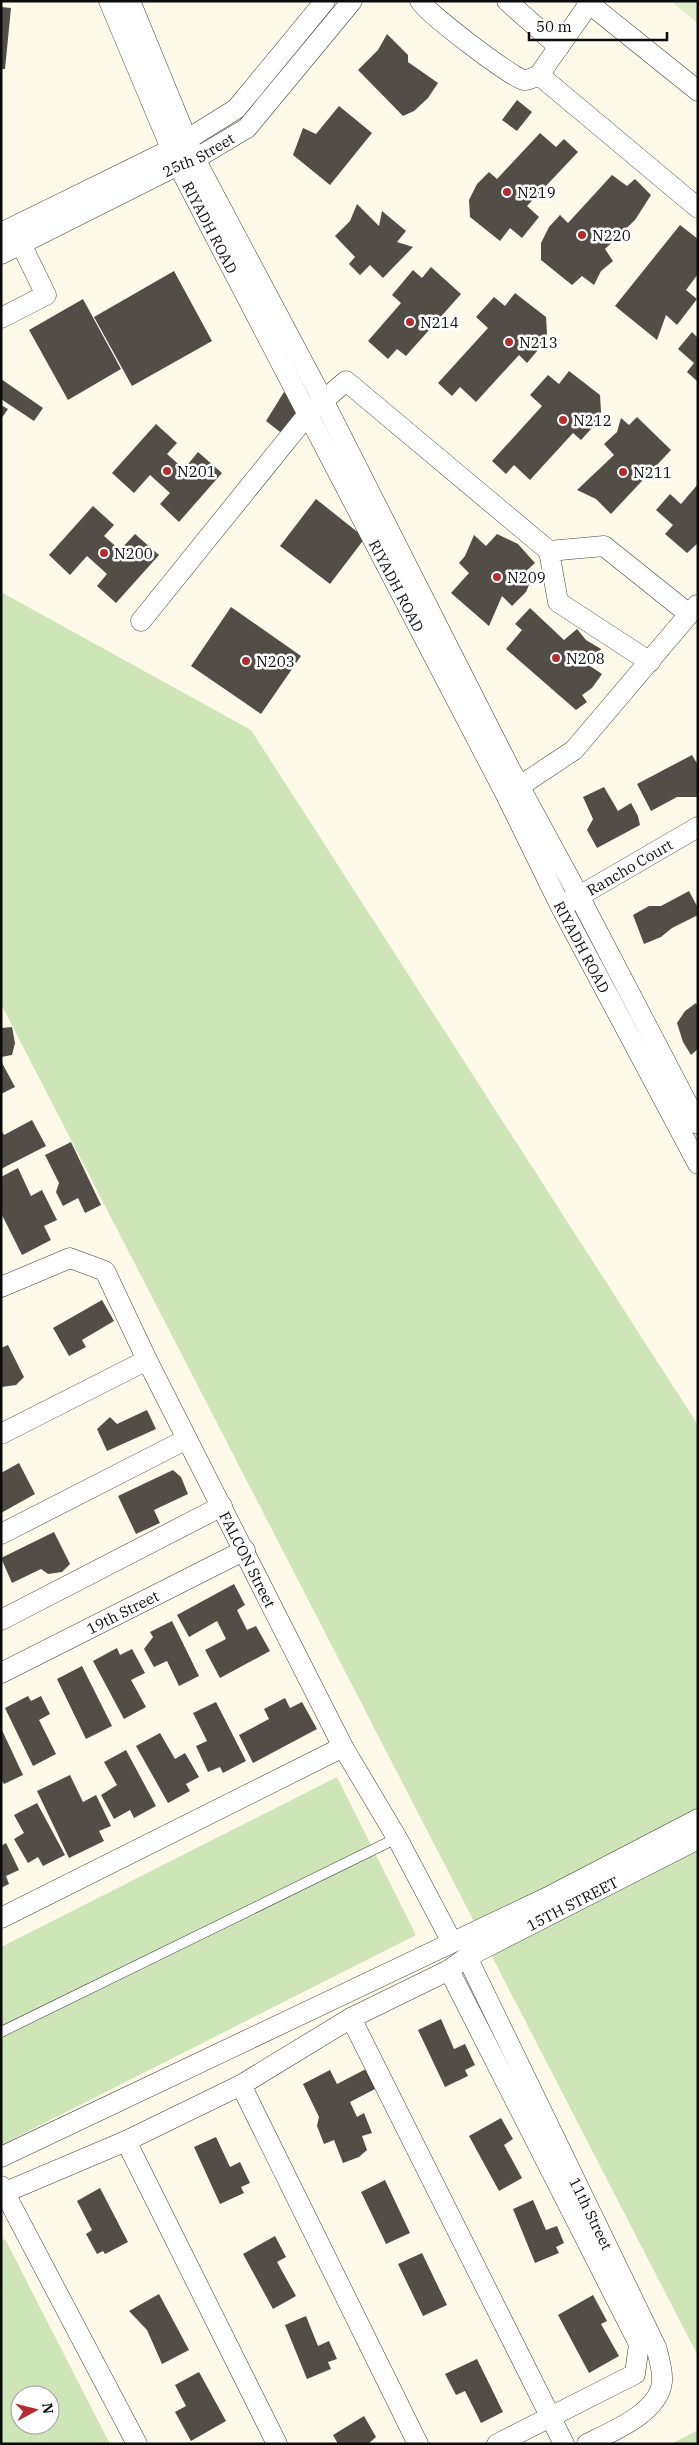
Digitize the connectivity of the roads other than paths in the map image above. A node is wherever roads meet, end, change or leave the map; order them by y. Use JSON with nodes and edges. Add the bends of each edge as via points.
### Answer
{"nodes":[{"id":1,"x":109,"y":1,"type":"edge"},
{"id":2,"x":130,"y":1,"type":"edge"},
{"id":3,"x":325,"y":1,"type":"edge"},
{"id":4,"x":352,"y":1,"type":"edge"},
{"id":5,"x":420,"y":1,"type":"edge"},
{"id":6,"x":507,"y":1,"type":"edge"},
{"id":7,"x":588,"y":3,"type":"edge"},
{"id":8,"x":559,"y":47,"type":"junction"},
{"id":9,"x":539,"y":75,"type":"junction"},
{"id":10,"x":698,"y":91,"type":"edge"},
{"id":11,"x":183,"y":153,"type":"junction"},
{"id":12,"x":698,"y":208,"type":"edge"},
{"id":13,"x":1,"y":233,"type":"edge"},
{"id":14,"x":21,"y":244,"type":"junction"},
{"id":15,"x":1,"y":254,"type":"edge"},
{"id":16,"x":1,"y":318,"type":"edge"},
{"id":17,"x":323,"y":400,"type":"junction"},
{"id":18,"x":308,"y":414,"type":"junction"},
{"id":19,"x":549,"y":551,"type":"junction"},
{"id":20,"x":694,"y":609,"type":"edge"},
{"id":21,"x":141,"y":621,"type":"dead end"},
{"id":22,"x":650,"y":662,"type":"junction"},
{"id":23,"x":514,"y":791,"type":"junction"},
{"id":24,"x":698,"y":827,"type":"edge"},
{"id":25,"x":579,"y":896,"type":"junction"},
{"id":26,"x":561,"y":907,"type":"junction"},
{"id":27,"x":698,"y":1124,"type":"edge"},
{"id":28,"x":698,"y":1164,"type":"edge"},
{"id":29,"x":1,"y":1287,"type":"edge"},
{"id":30,"x":146,"y":1360,"type":"junction"},
{"id":31,"x":1,"y":1434,"type":"edge"},
{"id":32,"x":187,"y":1439,"type":"junction"},
{"id":33,"x":222,"y":1506,"type":"junction"},
{"id":34,"x":1,"y":1534,"type":"edge"},
{"id":35,"x":245,"y":1550,"type":"junction"},
{"id":36,"x":1,"y":1620,"type":"edge"},
{"id":37,"x":1,"y":1673,"type":"edge"},
{"id":38,"x":343,"y":1747,"type":"junction"},
{"id":39,"x":698,"y":1819,"type":"edge"},
{"id":40,"x":397,"y":1838,"type":"junction"},
{"id":41,"x":698,"y":1839,"type":"edge"},
{"id":42,"x":1,"y":1918,"type":"edge"},
{"id":43,"x":452,"y":1942,"type":"junction"},
{"id":44,"x":467,"y":1957,"type":"junction"},
{"id":45,"x":449,"y":1970,"type":"junction"},
{"id":46,"x":351,"y":2018,"type":"junction"},
{"id":47,"x":1,"y":2032,"type":"edge"},
{"id":48,"x":241,"y":2084,"type":"junction"},
{"id":49,"x":126,"y":2141,"type":"junction"},
{"id":50,"x":1,"y":2157,"type":"edge"},
{"id":51,"x":2,"y":2191,"type":"edge"},
{"id":52,"x":550,"y":2416,"type":"junction"},
{"id":53,"x":137,"y":2444,"type":"edge"},
{"id":54,"x":277,"y":2444,"type":"edge"},
{"id":55,"x":418,"y":2444,"type":"edge"},
{"id":56,"x":498,"y":2444,"type":"edge"},
{"id":57,"x":564,"y":2444,"type":"edge"},
{"id":58,"x":587,"y":2444,"type":"edge"}],
"edges":[{"from":1,"to":11,"type":"street","name":"RIYADH ROAD"},
{"from":2,"to":11,"type":"street"},
{"from":3,"to":11,"type":"street","name":"25th Street","via":[[236,109]]},
{"from":4,"to":11,"type":"street","name":"25th Street","via":[[247,128]]},
{"from":5,"to":9,"type":"street","via":[[463,40],[514,76],[525,80]]},
{"from":6,"to":8,"type":"street"},
{"from":7,"to":8,"type":"street"},
{"from":7,"to":10,"type":"street"},
{"from":8,"to":9,"type":"street"},
{"from":9,"to":12,"type":"street"},
{"from":11,"to":13,"type":"street","name":"25th Street"},
{"from":11,"to":14,"type":"street","name":"25th Street"},
{"from":11,"to":17,"type":"street","name":"RIYADH ROAD"},
{"from":11,"to":18,"type":"street","name":"RIYADH ROAD"},
{"from":14,"to":15,"type":"street","name":"25th Street"},
{"from":14,"to":16,"type":"street","via":[[46,295]]},
{"from":17,"to":18,"type":"street"},
{"from":17,"to":19,"type":"street","via":[[346,381]]},
{"from":17,"to":23,"type":"street","name":"RIYADH ROAD","via":[[505,760]]},
{"from":18,"to":21,"type":"street"},
{"from":18,"to":23,"type":"street","name":"RIYADH ROAD"},
{"from":19,"to":20,"type":"street","via":[[604,546]]},
{"from":19,"to":22,"type":"street","via":[[558,602]]},
{"from":20,"to":22,"type":"street"},
{"from":22,"to":23,"type":"street","via":[[574,750]]},
{"from":23,"to":25,"type":"street","name":"RIYADH ROAD"},
{"from":23,"to":26,"type":"street","name":"RIYADH ROAD"},
{"from":24,"to":25,"type":"street","name":"Rancho Court"},
{"from":25,"to":26,"type":"street","name":"Rancho Court"},
{"from":25,"to":27,"type":"street","name":"RIYADH ROAD"},
{"from":26,"to":28,"type":"street","name":"RIYADH ROAD"},
{"from":29,"to":30,"type":"street","name":"FALCON Street","via":[[70,1258],[105,1271]]},
{"from":30,"to":31,"type":"street"},
{"from":30,"to":32,"type":"street","name":"FALCON Street"},
{"from":32,"to":33,"type":"street","name":"FALCON Street"},
{"from":32,"to":34,"type":"street"},
{"from":33,"to":35,"type":"street","name":"FALCON Street"},
{"from":33,"to":36,"type":"street"},
{"from":35,"to":37,"type":"street","name":"19th Street"},
{"from":35,"to":38,"type":"street","name":"FALCON Street"},
{"from":38,"to":40,"type":"street","name":"FALCON Street"},
{"from":38,"to":42,"type":"street"},
{"from":39,"to":43,"type":"street","via":[[546,1898]]},
{"from":40,"to":43,"type":"street","name":"FALCON Street"},
{"from":40,"to":47,"type":"lane"},
{"from":41,"to":44,"type":"street","name":"15TH STREET"},
{"from":43,"to":50,"type":"street"},
{"from":44,"to":45,"type":"street","name":"15TH STREET"},
{"from":44,"to":58,"type":"street","name":"11th Street","via":[[656,2347],[662,2368],[662,2384],[655,2398],[636,2419]]},
{"from":45,"to":46,"type":"street","name":"15TH STREET"},
{"from":45,"to":52,"type":"street","via":[[639,2344],[635,2374]]},
{"from":46,"to":48,"type":"street","name":"15TH STREET"},
{"from":46,"to":52,"type":"street"},
{"from":48,"to":49,"type":"street","name":"15TH STREET"},
{"from":48,"to":55,"type":"street"},
{"from":49,"to":51,"type":"street","name":"15TH STREET"},
{"from":49,"to":54,"type":"street"},
{"from":51,"to":53,"type":"street"},
{"from":52,"to":56,"type":"street"},
{"from":52,"to":57,"type":"street"}]}
